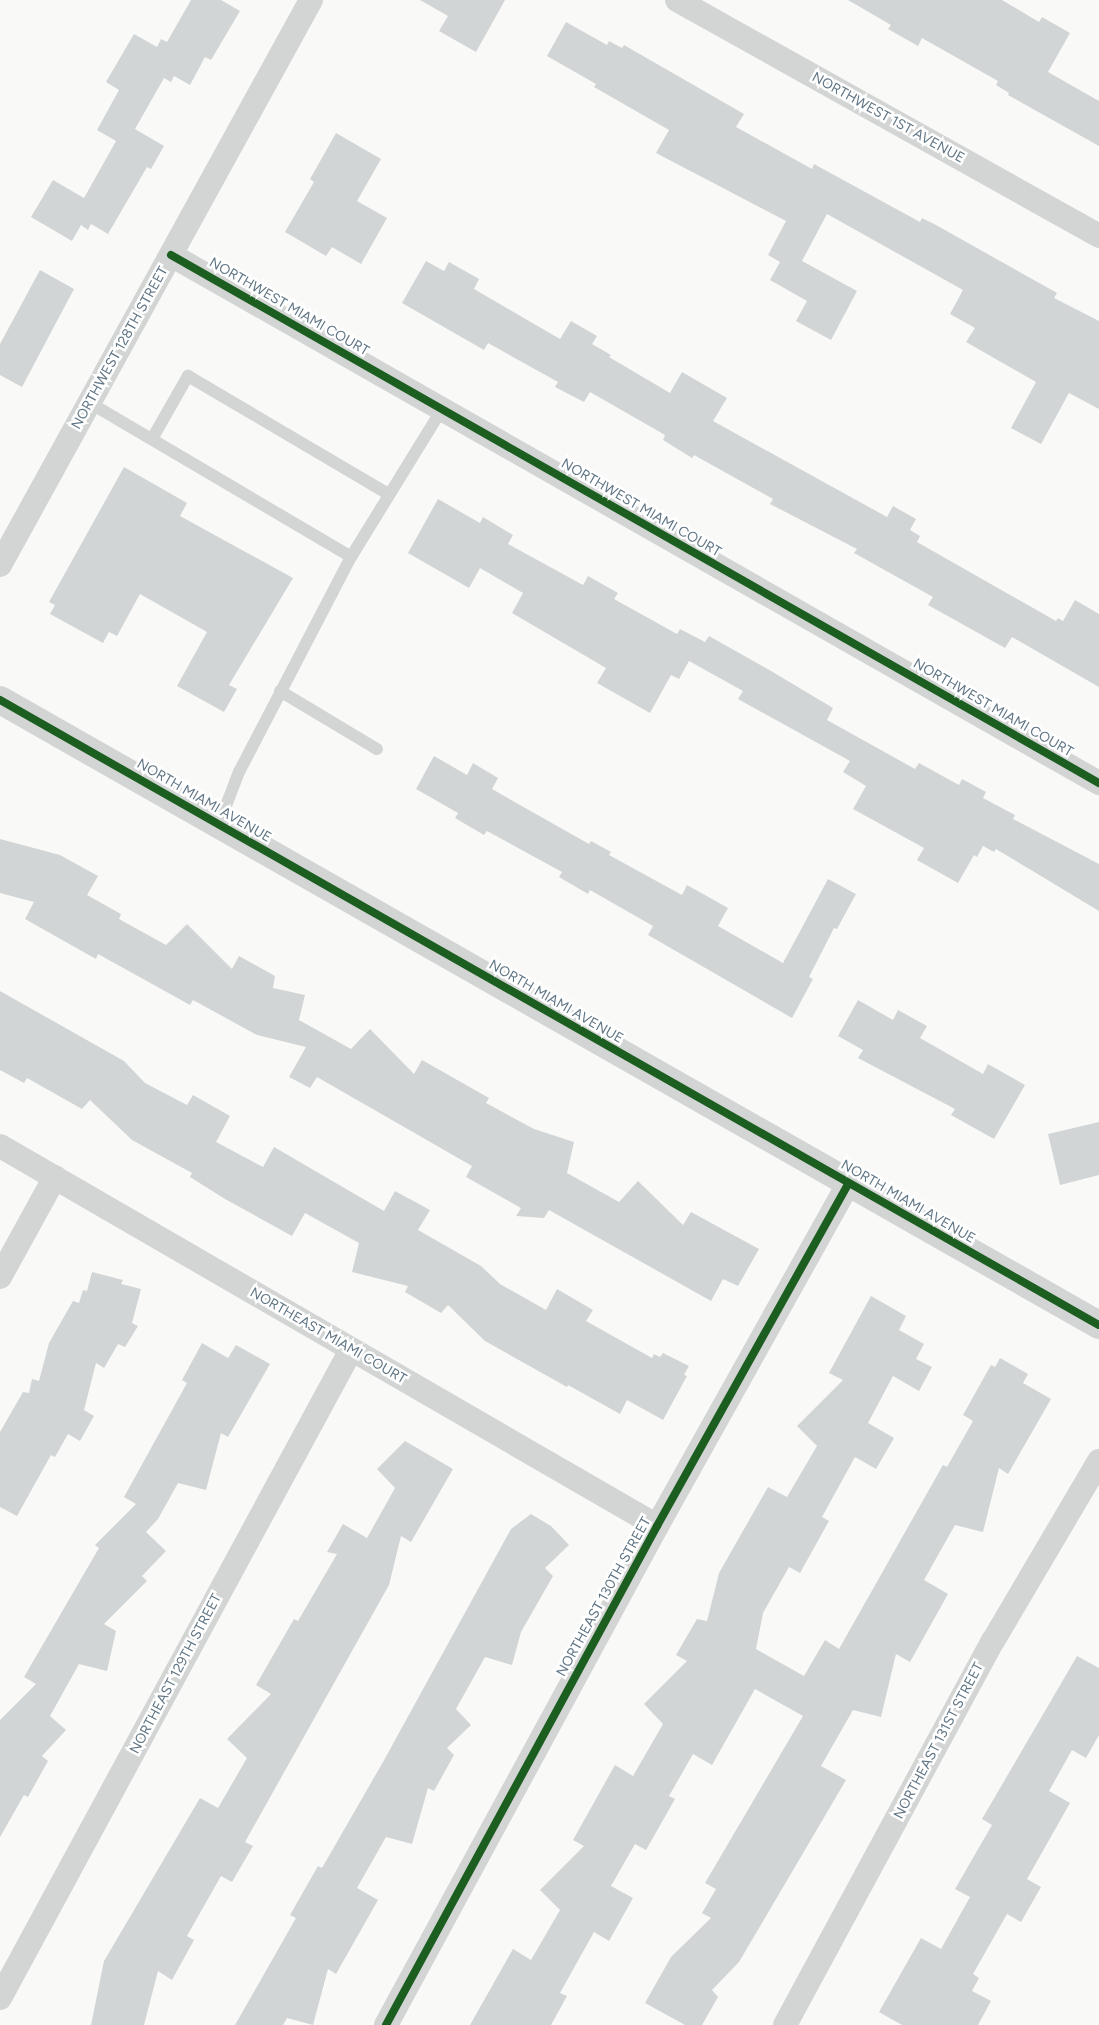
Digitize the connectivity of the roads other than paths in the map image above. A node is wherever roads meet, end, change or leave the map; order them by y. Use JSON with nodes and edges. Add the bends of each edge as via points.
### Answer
{"nodes":[{"id":1,"x":312,"y":0,"type":"edge"},
{"id":2,"x":677,"y":0,"type":"edge"},
{"id":3,"x":1099,"y":236,"type":"edge"},
{"id":4,"x":172,"y":254,"type":"junction"},
{"id":5,"x":90,"y":403,"type":"junction"},
{"id":6,"x":442,"y":409,"type":"junction"},
{"id":7,"x":152,"y":439,"type":"junction"},
{"id":8,"x":388,"y":494,"type":"junction"},
{"id":9,"x":352,"y":557,"type":"junction"},
{"id":10,"x":0,"y":565,"type":"edge"},
{"id":11,"x":280,"y":691,"type":"junction"},
{"id":12,"x":0,"y":700,"type":"edge"},
{"id":13,"x":377,"y":749,"type":"dead end"},
{"id":14,"x":1099,"y":783,"type":"edge"},
{"id":15,"x":219,"y":824,"type":"junction"},
{"id":16,"x":0,"y":1146,"type":"edge"},
{"id":17,"x":55,"y":1177,"type":"junction"},
{"id":18,"x":849,"y":1183,"type":"junction"},
{"id":19,"x":0,"y":1277,"type":"edge"},
{"id":20,"x":1099,"y":1326,"type":"edge"},
{"id":21,"x":351,"y":1350,"type":"junction"},
{"id":22,"x":1099,"y":1462,"type":"edge"},
{"id":23,"x":657,"y":1526,"type":"junction"},
{"id":24,"x":0,"y":1998,"type":"edge"},
{"id":25,"x":386,"y":2025,"type":"edge"},
{"id":26,"x":785,"y":2025,"type":"edge"}],
"edges":[{"from":1,"to":4,"type":"street","name":"NORTHWEST 128TH STREET"},
{"from":2,"to":3,"type":"street","name":"NORTHWEST 1ST AVENUE"},
{"from":4,"to":5,"type":"street","name":"NORTHWEST 128TH STREET"},
{"from":4,"to":6,"type":"street","name":"NORTHWEST MIAMI COURT"},
{"from":5,"to":7,"type":"lane"},
{"from":5,"to":10,"type":"street","name":"NORTHWEST 128TH STREET"},
{"from":6,"to":8,"type":"lane"},
{"from":6,"to":14,"type":"street","name":"NORTHWEST MIAMI COURT"},
{"from":7,"to":8,"type":"lane","via":[[188,376]]},
{"from":7,"to":9,"type":"lane"},
{"from":8,"to":9,"type":"lane"},
{"from":9,"to":11,"type":"lane"},
{"from":11,"to":13,"type":"lane"},
{"from":11,"to":15,"type":"lane","via":[[239,772]]},
{"from":12,"to":15,"type":"street","name":"NORTH MIAMI AVENUE"},
{"from":15,"to":18,"type":"street","name":"NORTH MIAMI AVENUE"},
{"from":16,"to":17,"type":"street","name":"NORTHEAST MIAMI COURT"},
{"from":17,"to":19,"type":"street"},
{"from":17,"to":21,"type":"street","name":"NORTHEAST MIAMI COURT"},
{"from":18,"to":20,"type":"street","name":"NORTH MIAMI AVENUE"},
{"from":18,"to":23,"type":"street","name":"NORTHEAST 130TH STREET"},
{"from":21,"to":23,"type":"street","name":"NORTHEAST MIAMI COURT"},
{"from":21,"to":24,"type":"street","name":"NORTHEAST 129TH STREET"},
{"from":22,"to":26,"type":"street","name":"NORTHEAST 131ST STREET","via":[[993,1641]]},
{"from":23,"to":25,"type":"street","name":"NORTHEAST 130TH STREET"}]}
